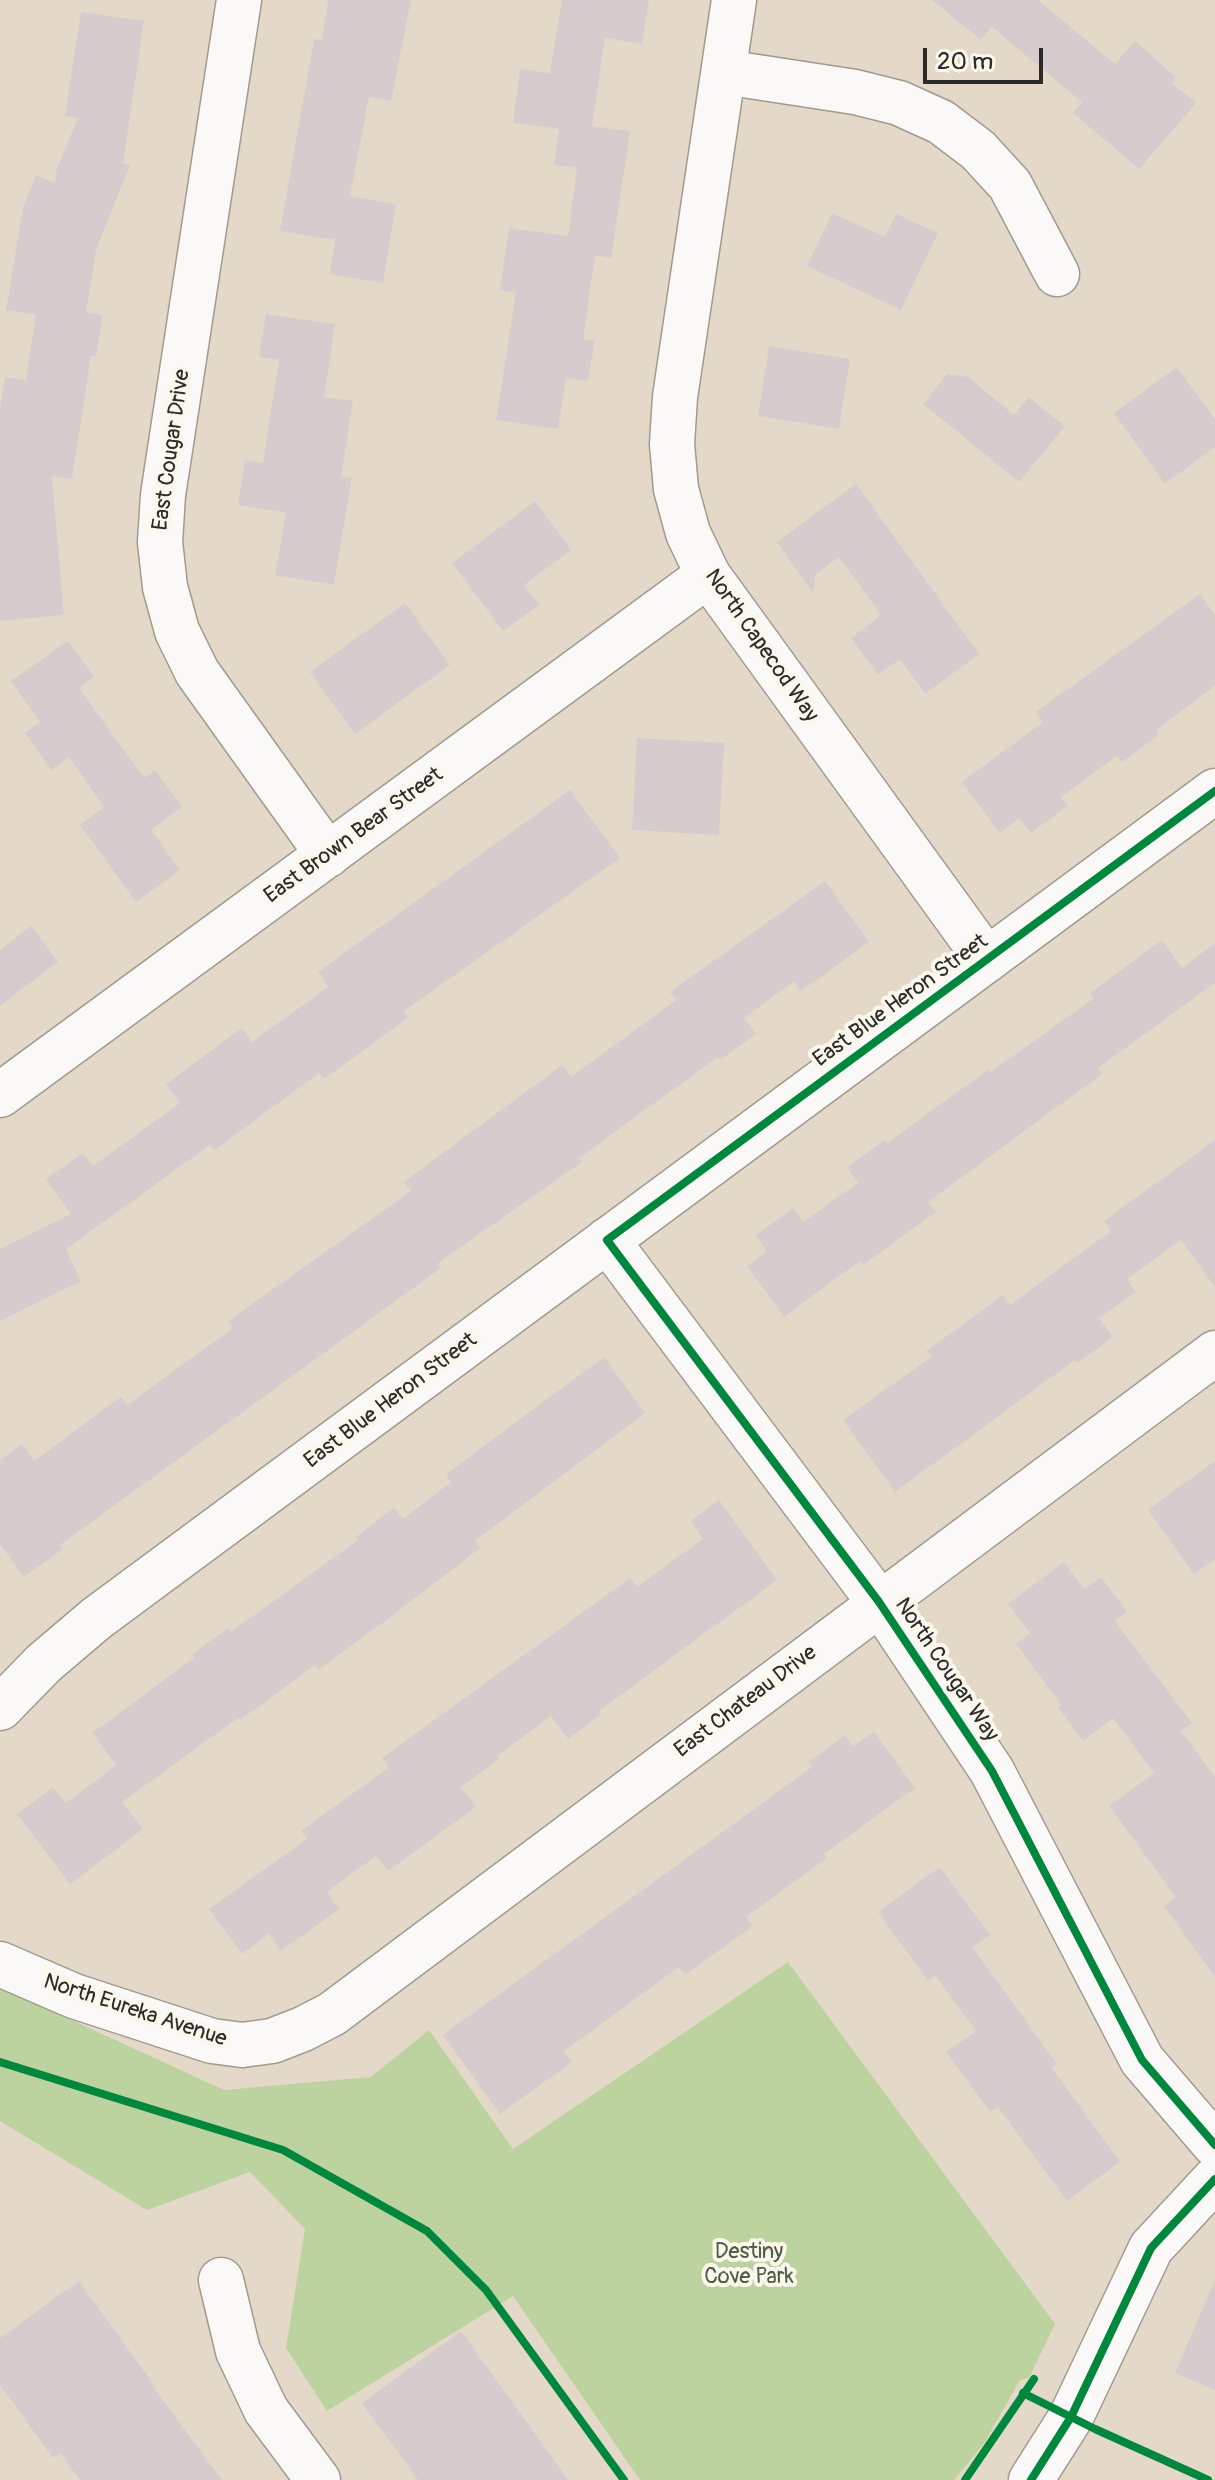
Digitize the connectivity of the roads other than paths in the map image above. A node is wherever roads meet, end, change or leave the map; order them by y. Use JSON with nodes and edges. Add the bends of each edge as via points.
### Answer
{"nodes":[{"id":1,"x":239,"y":0,"type":"edge"},
{"id":2,"x":734,"y":0,"type":"edge"},
{"id":3,"x":724,"y":72,"type":"junction"},
{"id":4,"x":1057,"y":274,"type":"dead end"},
{"id":5,"x":708,"y":575,"type":"junction"},
{"id":6,"x":1215,"y":791,"type":"edge"},
{"id":7,"x":328,"y":855,"type":"junction"},
{"id":8,"x":987,"y":960,"type":"junction"},
{"id":9,"x":0,"y":1095,"type":"edge"},
{"id":10,"x":607,"y":1240,"type":"junction"},
{"id":11,"x":1215,"y":1353,"type":"edge"},
{"id":12,"x":879,"y":1602,"type":"junction"},
{"id":13,"x":0,"y":1708,"type":"edge"},
{"id":14,"x":0,"y":1964,"type":"edge"},
{"id":15,"x":272,"y":2041,"type":"joint"},
{"id":16,"x":1215,"y":2145,"type":"edge"},
{"id":17,"x":1215,"y":2179,"type":"edge"},
{"id":18,"x":221,"y":2280,"type":"dead end"},
{"id":19,"x":318,"y":2480,"type":"edge"},
{"id":20,"x":1031,"y":2480,"type":"edge"}],
"edges":[{"from":1,"to":7,"type":"street","name":"East Cougar Drive","via":[[160,542],[177,631],[197,672]]},
{"from":2,"to":3,"type":"street","name":"North Capecod Way"},
{"from":3,"to":4,"type":"street","via":[[855,92],[899,103],[941,122],[978,150],[1010,185]]},
{"from":3,"to":5,"type":"street","name":"North Capecod Way","via":[[672,444],[676,489],[688,533]]},
{"from":5,"to":7,"type":"street","name":"East Brown Bear Street"},
{"from":5,"to":8,"type":"street","name":"North Capecod Way"},
{"from":6,"to":8,"type":"street","name":"East Blue Heron Street"},
{"from":7,"to":9,"type":"street","name":"East Brown Bear Street"},
{"from":8,"to":10,"type":"street","name":"East Blue Heron Street"},
{"from":10,"to":12,"type":"street","name":"North Cougar Way"},
{"from":10,"to":13,"type":"street","name":"East Blue Heron Street","via":[[97,1618]]},
{"from":11,"to":12,"type":"street","name":"East Chateau Drive"},
{"from":12,"to":15,"type":"street","name":"East Chateau Drive","via":[[332,2014]]},
{"from":12,"to":16,"type":"street","name":"North Cougar Way","via":[[992,1771],[1142,2060]]},
{"from":14,"to":15,"type":"street","name":"North Eureka Avenue","via":[[74,1996],[212,2041]]},
{"from":17,"to":20,"type":"street","via":[[1151,2248],[1071,2417]]},
{"from":18,"to":19,"type":"street","via":[[238,2351],[266,2410]]}]}
